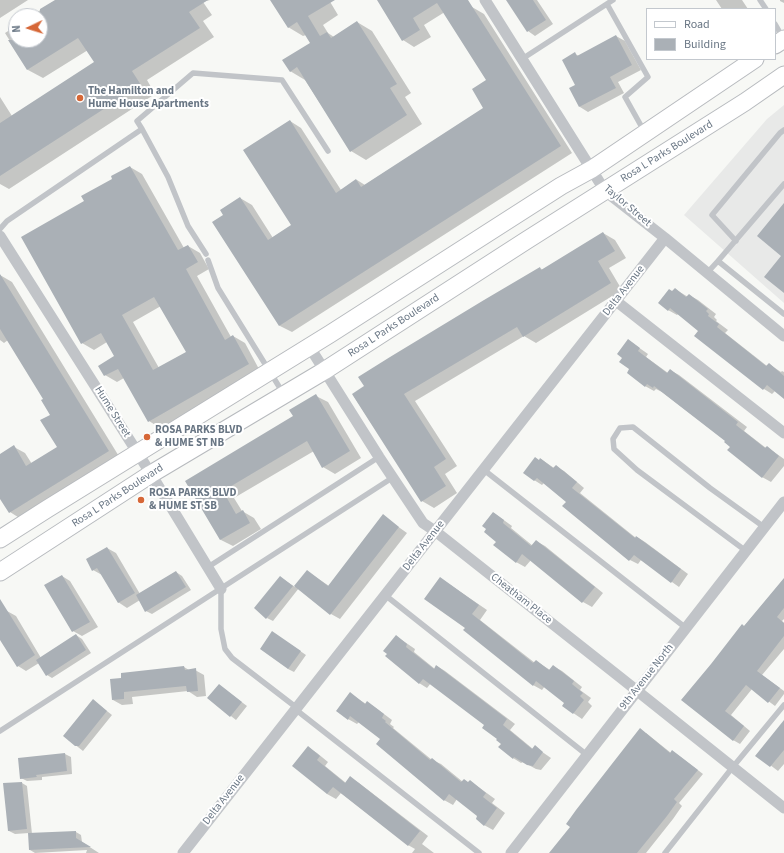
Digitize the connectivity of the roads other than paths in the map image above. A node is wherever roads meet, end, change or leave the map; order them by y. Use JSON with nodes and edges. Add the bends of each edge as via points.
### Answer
{"nodes":[{"id":1,"x":485,"y":0,"type":"edge"},
{"id":2,"x":613,"y":0,"type":"edge"},
{"id":3,"x":607,"y":4,"type":"junction"},
{"id":4,"x":776,"y":26,"type":"edge"},
{"id":5,"x":784,"y":39,"type":"edge"},
{"id":6,"x":776,"y":45,"type":"edge"},
{"id":7,"x":522,"y":59,"type":"junction"},
{"id":8,"x":754,"y":60,"type":"edge"},
{"id":9,"x":784,"y":75,"type":"edge"},
{"id":10,"x":142,"y":129,"type":"junction"},
{"id":11,"x":784,"y":130,"type":"edge"},
{"id":12,"x":645,"y":133,"type":"junction"},
{"id":13,"x":328,"y":151,"type":"dead end"},
{"id":14,"x":592,"y":169,"type":"junction"},
{"id":15,"x":784,"y":184,"type":"edge"},
{"id":16,"x":605,"y":190,"type":"junction"},
{"id":17,"x":0,"y":229,"type":"edge"},
{"id":18,"x":0,"y":236,"type":"edge"},
{"id":19,"x":665,"y":238,"type":"junction"},
{"id":20,"x":736,"y":241,"type":"junction"},
{"id":21,"x":718,"y":261,"type":"junction"},
{"id":22,"x":707,"y":273,"type":"junction"},
{"id":23,"x":616,"y":301,"type":"junction"},
{"id":24,"x":784,"y":314,"type":"edge"},
{"id":25,"x":784,"y":336,"type":"edge"},
{"id":26,"x":309,"y":346,"type":"junction"},
{"id":27,"x":269,"y":371,"type":"junction"},
{"id":28,"x":324,"y":371,"type":"junction"},
{"id":29,"x":284,"y":395,"type":"junction"},
{"id":30,"x":784,"y":433,"type":"edge"},
{"id":31,"x":137,"y":452,"type":"junction"},
{"id":32,"x":379,"y":457,"type":"junction"},
{"id":33,"x":484,"y":470,"type":"junction"},
{"id":34,"x":151,"y":474,"type":"junction"},
{"id":35,"x":392,"y":478,"type":"junction"},
{"id":36,"x":784,"y":502,"type":"edge"},
{"id":37,"x":764,"y":528,"type":"junction"},
{"id":38,"x":435,"y":531,"type":"junction"},
{"id":39,"x":0,"y":539,"type":"edge"},
{"id":40,"x":746,"y":551,"type":"junction"},
{"id":41,"x":208,"y":567,"type":"junction"},
{"id":42,"x":0,"y":572,"type":"edge"},
{"id":43,"x":221,"y":589,"type":"junction"},
{"id":44,"x":385,"y":595,"type":"junction"},
{"id":45,"x":686,"y":628,"type":"junction"},
{"id":46,"x":637,"y":690,"type":"junction"},
{"id":47,"x":784,"y":705,"type":"edge"},
{"id":48,"x":296,"y":709,"type":"junction"},
{"id":49,"x":0,"y":731,"type":"edge"},
{"id":50,"x":587,"y":755,"type":"junction"},
{"id":51,"x":732,"y":768,"type":"junction"},
{"id":52,"x":784,"y":808,"type":"edge"},
{"id":53,"x":183,"y":853,"type":"edge"},
{"id":54,"x":479,"y":853,"type":"edge"},
{"id":55,"x":510,"y":853,"type":"edge"},
{"id":56,"x":665,"y":853,"type":"edge"}],
"edges":[{"from":1,"to":7,"type":"street","name":"Taylor Street"},
{"from":2,"to":3,"type":"lane"},
{"from":3,"to":7,"type":"lane"},
{"from":3,"to":12,"type":"lane","via":[[648,77],[625,97]]},
{"from":4,"to":5,"type":"lane"},
{"from":5,"to":6,"type":"main road"},
{"from":7,"to":14,"type":"street","name":"Taylor Street"},
{"from":8,"to":12,"type":"main road"},
{"from":9,"to":16,"type":"main road","name":"Rosa L Parks Boulevard"},
{"from":10,"to":13,"type":"lane","via":[[137,121],[193,73],[282,80]]},
{"from":10,"to":17,"type":"lane","via":[[7,221]]},
{"from":10,"to":27,"type":"lane","via":[[168,178],[188,226],[207,257],[218,288]]},
{"from":11,"to":20,"type":"lane","via":[[712,215]]},
{"from":12,"to":14,"type":"main road"},
{"from":14,"to":16,"type":"street","name":"Taylor Street"},
{"from":14,"to":26,"type":"main road","via":[[561,186]]},
{"from":15,"to":20,"type":"lane"},
{"from":16,"to":19,"type":"street","name":"Taylor Street"},
{"from":16,"to":28,"type":"main road","name":"Rosa L Parks Boulevard"},
{"from":18,"to":31,"type":"street","name":"Hume Street"},
{"from":19,"to":22,"type":"street","name":"Taylor Street"},
{"from":19,"to":23,"type":"street","name":"Delta Avenue"},
{"from":20,"to":21,"type":"lane"},
{"from":21,"to":22,"type":"lane"},
{"from":21,"to":24,"type":"lane"},
{"from":22,"to":25,"type":"street","name":"Taylor Street"},
{"from":23,"to":30,"type":"street"},
{"from":23,"to":33,"type":"street","name":"Delta Avenue"},
{"from":26,"to":27,"type":"main road"},
{"from":26,"to":28,"type":"street","name":"Cheatham Place"},
{"from":27,"to":29,"type":"lane"},
{"from":27,"to":31,"type":"main road"},
{"from":28,"to":29,"type":"main road","name":"Rosa L Parks Boulevard"},
{"from":28,"to":32,"type":"street","name":"Cheatham Place"},
{"from":29,"to":34,"type":"main road","name":"Rosa L Parks Boulevard"},
{"from":31,"to":34,"type":"street","name":"Hume Street"},
{"from":31,"to":39,"type":"main road"},
{"from":32,"to":35,"type":"street","name":"Cheatham Place"},
{"from":32,"to":41,"type":"lane"},
{"from":33,"to":38,"type":"street","name":"Delta Avenue"},
{"from":33,"to":45,"type":"lane"},
{"from":34,"to":41,"type":"street","name":"Hume Street"},
{"from":34,"to":42,"type":"main road","name":"Rosa L Parks Boulevard"},
{"from":35,"to":38,"type":"street","name":"Cheatham Place","via":[[423,524]]},
{"from":35,"to":43,"type":"lane"},
{"from":36,"to":37,"type":"street","name":"9th Avenue North"},
{"from":37,"to":40,"type":"street","name":"9th Avenue North"},
{"from":37,"to":40,"type":"lane","via":[[633,427],[620,428],[612,439],[614,450]]},
{"from":38,"to":44,"type":"street","name":"Delta Avenue"},
{"from":38,"to":46,"type":"street","name":"Cheatham Place"},
{"from":40,"to":45,"type":"street","name":"9th Avenue North"},
{"from":41,"to":43,"type":"street","name":"Hume Street"},
{"from":43,"to":48,"type":"lane","via":[[225,649],[232,658]]},
{"from":43,"to":49,"type":"lane"},
{"from":44,"to":48,"type":"street","name":"Delta Avenue"},
{"from":44,"to":50,"type":"lane"},
{"from":45,"to":46,"type":"street","name":"9th Avenue North"},
{"from":46,"to":50,"type":"street","name":"9th Avenue North"},
{"from":46,"to":51,"type":"street","name":"Cheatham Place"},
{"from":47,"to":51,"type":"lane"},
{"from":48,"to":53,"type":"street","name":"Delta Avenue"},
{"from":48,"to":54,"type":"lane"},
{"from":50,"to":55,"type":"street","name":"9th Avenue North"},
{"from":51,"to":52,"type":"street","name":"Cheatham Place"},
{"from":51,"to":56,"type":"lane"}]}
